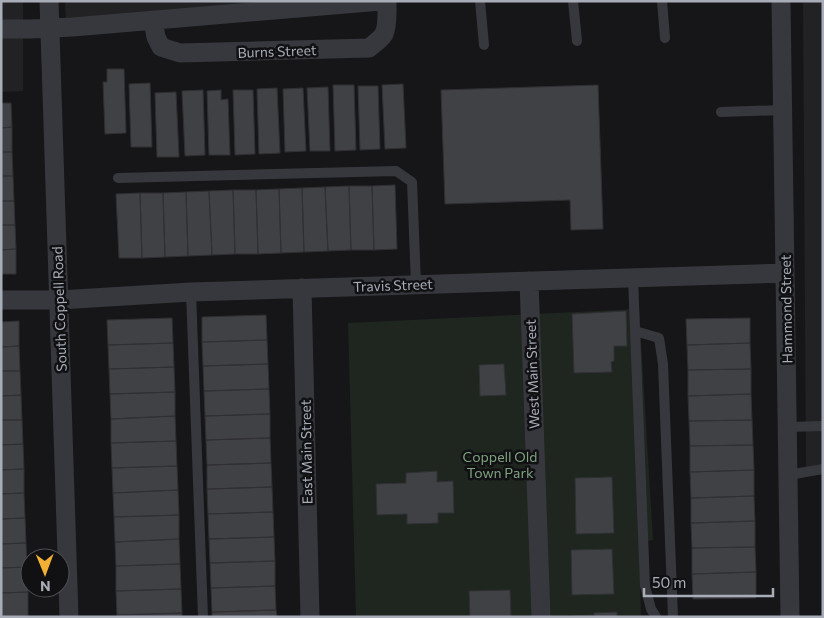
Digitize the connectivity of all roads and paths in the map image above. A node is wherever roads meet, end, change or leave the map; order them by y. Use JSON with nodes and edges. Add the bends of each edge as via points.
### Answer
{"nodes":[{"id":1,"x":49,"y":1,"type":"edge"},
{"id":2,"x":381,"y":1,"type":"edge"},
{"id":3,"x":387,"y":1,"type":"edge"},
{"id":4,"x":480,"y":1,"type":"edge"},
{"id":5,"x":574,"y":1,"type":"edge"},
{"id":6,"x":662,"y":1,"type":"edge"},
{"id":7,"x":781,"y":1,"type":"edge"},
{"id":8,"x":153,"y":20,"type":"junction"},
{"id":9,"x":1,"y":29,"type":"edge"},
{"id":10,"x":50,"y":29,"type":"junction"},
{"id":11,"x":665,"y":38,"type":"dead end"},
{"id":12,"x":577,"y":41,"type":"dead end"},
{"id":13,"x":484,"y":45,"type":"dead end"},
{"id":14,"x":783,"y":110,"type":"junction"},
{"id":15,"x":721,"y":112,"type":"dead end"},
{"id":16,"x":118,"y":178,"type":"dead end"},
{"id":17,"x":785,"y":273,"type":"junction"},
{"id":18,"x":633,"y":278,"type":"junction"},
{"id":19,"x":528,"y":281,"type":"junction"},
{"id":20,"x":416,"y":284,"type":"junction"},
{"id":21,"x":302,"y":288,"type":"junction"},
{"id":22,"x":191,"y":292,"type":"junction"},
{"id":23,"x":1,"y":300,"type":"edge"},
{"id":24,"x":59,"y":300,"type":"junction"},
{"id":25,"x":635,"y":331,"type":"junction"},
{"id":26,"x":823,"y":426,"type":"edge"},
{"id":27,"x":788,"y":427,"type":"junction"},
{"id":28,"x":823,"y":469,"type":"edge"},
{"id":29,"x":788,"y":475,"type":"junction"},
{"id":30,"x":69,"y":617,"type":"edge"},
{"id":31,"x":202,"y":617,"type":"edge"},
{"id":32,"x":310,"y":617,"type":"edge"},
{"id":33,"x":541,"y":617,"type":"edge"},
{"id":34,"x":656,"y":617,"type":"edge"},
{"id":35,"x":673,"y":617,"type":"edge"},
{"id":36,"x":790,"y":617,"type":"edge"}],
"edges":[{"from":1,"to":10,"type":"street","name":"South Coppell Road"},
{"from":2,"to":8,"type":"street"},
{"from":3,"to":8,"type":"street","name":"Burns Street","via":[[384,34],[369,48],[180,53],[160,47]]},
{"from":4,"to":13,"type":"lane"},
{"from":5,"to":12,"type":"lane"},
{"from":6,"to":11,"type":"lane"},
{"from":7,"to":14,"type":"street","name":"Hammond Street"},
{"from":8,"to":10,"type":"street"},
{"from":9,"to":10,"type":"street"},
{"from":10,"to":24,"type":"street","name":"South Coppell Road"},
{"from":14,"to":15,"type":"lane"},
{"from":14,"to":17,"type":"street","name":"Hammond Street"},
{"from":16,"to":20,"type":"lane","via":[[396,171],[412,182]]},
{"from":17,"to":18,"type":"street","name":"Travis Street"},
{"from":17,"to":27,"type":"street","name":"Hammond Street"},
{"from":18,"to":19,"type":"street","name":"Travis Street"},
{"from":18,"to":25,"type":"lane"},
{"from":19,"to":20,"type":"street","name":"Travis Street"},
{"from":19,"to":33,"type":"street","name":"West Main Street"},
{"from":20,"to":21,"type":"street","name":"Travis Street"},
{"from":21,"to":22,"type":"street","name":"Travis Street"},
{"from":21,"to":32,"type":"street","name":"East Main Street"},
{"from":22,"to":24,"type":"street","name":"Travis Street"},
{"from":22,"to":31,"type":"lane"},
{"from":23,"to":24,"type":"street","name":"Travis Street"},
{"from":24,"to":30,"type":"street","name":"South Coppell Road"},
{"from":25,"to":34,"type":"lane","via":[[645,586]]},
{"from":25,"to":35,"type":"lane","via":[[659,338],[663,364]]},
{"from":26,"to":27,"type":"lane"},
{"from":27,"to":29,"type":"street","name":"Hammond Street"},
{"from":28,"to":29,"type":"lane"},
{"from":29,"to":36,"type":"street","name":"Hammond Street"}]}
